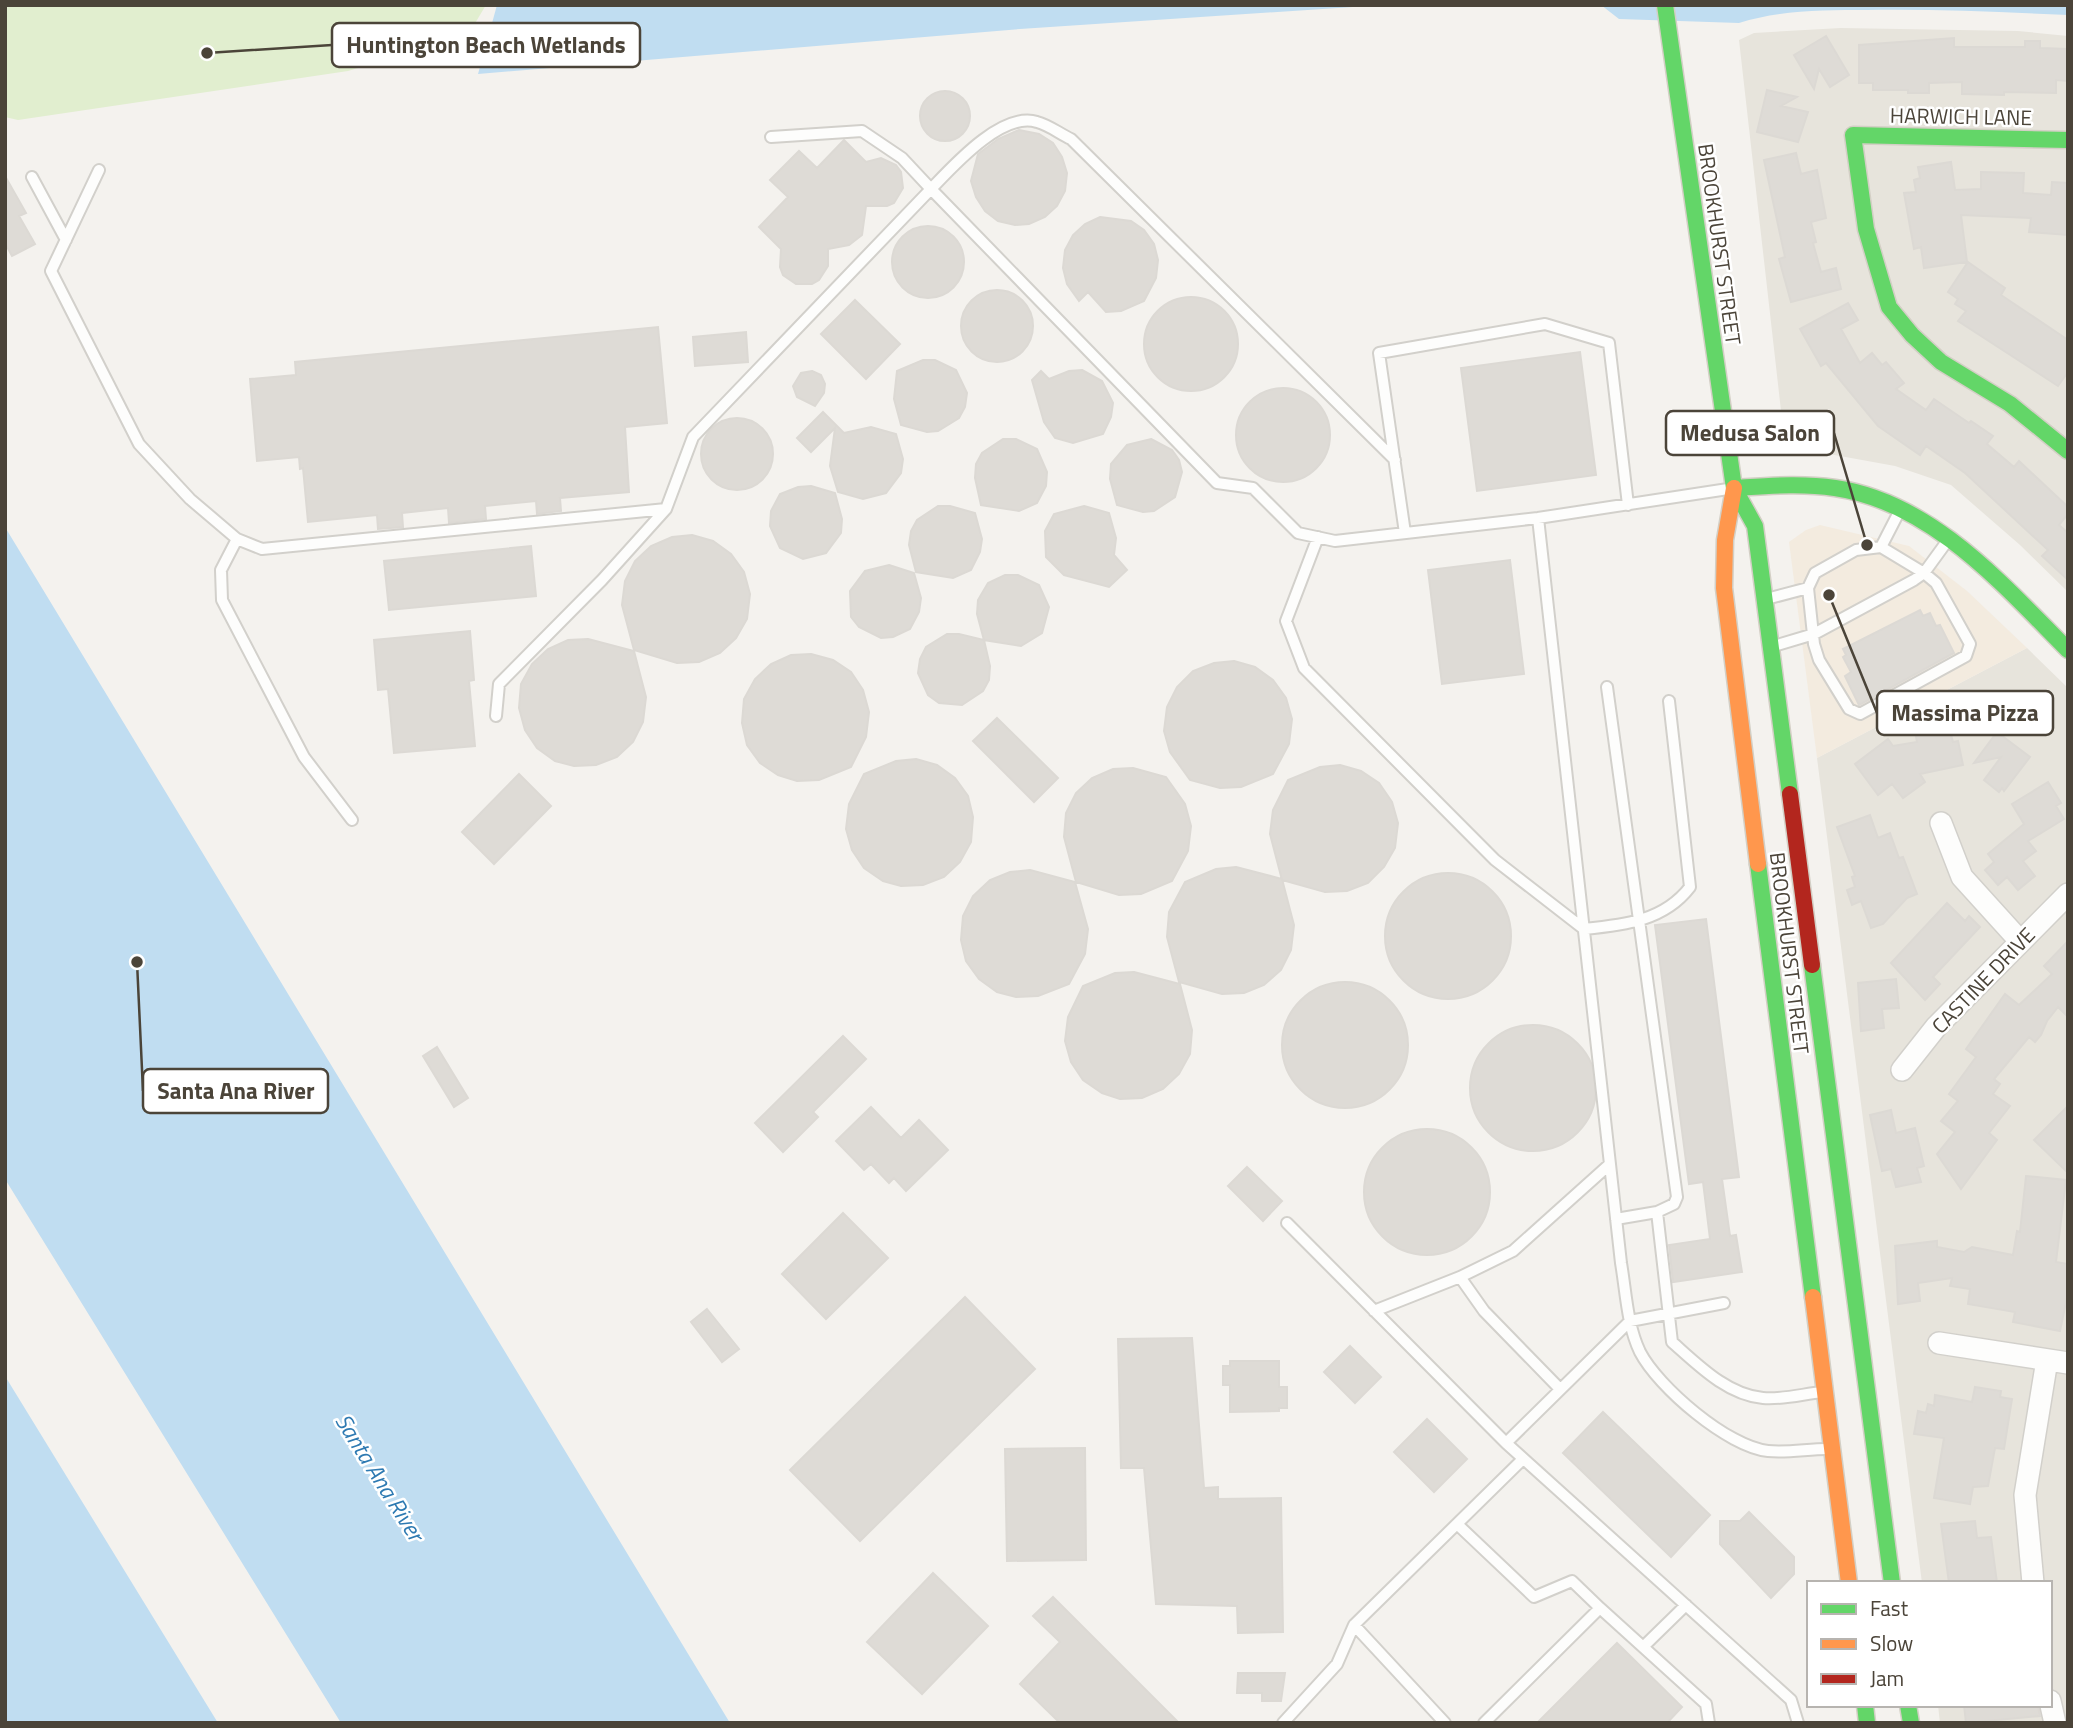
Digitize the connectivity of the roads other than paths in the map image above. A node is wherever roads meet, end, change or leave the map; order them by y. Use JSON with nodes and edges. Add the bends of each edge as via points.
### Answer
{"nodes":[{"id":1,"x":1665,"y":5,"type":"edge"},
{"id":2,"x":771,"y":137,"type":"dead end"},
{"id":3,"x":2068,"y":140,"type":"edge"},
{"id":4,"x":99,"y":170,"type":"dead end"},
{"id":5,"x":32,"y":177,"type":"dead end"},
{"id":6,"x":931,"y":188,"type":"junction"},
{"id":7,"x":66,"y":240,"type":"junction"},
{"id":8,"x":2068,"y":451,"type":"edge"},
{"id":9,"x":1395,"y":460,"type":"junction"},
{"id":10,"x":1734,"y":488,"type":"junction"},
{"id":11,"x":1628,"y":505,"type":"junction"},
{"id":12,"x":1901,"y":508,"type":"junction"},
{"id":13,"x":666,"y":509,"type":"junction"},
{"id":14,"x":1538,"y":519,"type":"junction"},
{"id":15,"x":1405,"y":533,"type":"junction"},
{"id":16,"x":1318,"y":537,"type":"junction"},
{"id":17,"x":1950,"y":538,"type":"junction"},
{"id":18,"x":237,"y":539,"type":"junction"},
{"id":19,"x":1881,"y":547,"type":"junction"},
{"id":20,"x":1924,"y":573,"type":"junction"},
{"id":21,"x":1808,"y":588,"type":"junction"},
{"id":22,"x":1765,"y":599,"type":"junction"},
{"id":23,"x":1814,"y":634,"type":"junction"},
{"id":24,"x":1770,"y":647,"type":"junction"},
{"id":25,"x":2068,"y":650,"type":"edge"},
{"id":26,"x":1607,"y":687,"type":"dead end"},
{"id":27,"x":1669,"y":701,"type":"dead end"},
{"id":28,"x":496,"y":716,"type":"dead end"},
{"id":29,"x":352,"y":820,"type":"dead end"},
{"id":30,"x":1941,"y":822,"type":"dead end"},
{"id":31,"x":2068,"y":894,"type":"edge"},
{"id":32,"x":1638,"y":923,"type":"junction"},
{"id":33,"x":1584,"y":929,"type":"junction"},
{"id":34,"x":2020,"y":940,"type":"junction"},
{"id":35,"x":1902,"y":1069,"type":"dead end"},
{"id":36,"x":1610,"y":1164,"type":"junction"},
{"id":37,"x":1657,"y":1212,"type":"junction"},
{"id":38,"x":1616,"y":1219,"type":"junction"},
{"id":39,"x":1287,"y":1223,"type":"dead end"},
{"id":40,"x":1460,"y":1277,"type":"junction"},
{"id":41,"x":1724,"y":1303,"type":"dead end"},
{"id":42,"x":1374,"y":1311,"type":"junction"},
{"id":43,"x":1668,"y":1314,"type":"junction"},
{"id":44,"x":1630,"y":1321,"type":"junction"},
{"id":45,"x":1939,"y":1343,"type":"dead end"},
{"id":46,"x":2057,"y":1362,"type":"edge"},
{"id":47,"x":1560,"y":1389,"type":"junction"},
{"id":48,"x":1825,"y":1392,"type":"junction"},
{"id":49,"x":1849,"y":1421,"type":"junction"},
{"id":50,"x":1506,"y":1443,"type":"junction"},
{"id":51,"x":1832,"y":1449,"type":"junction"},
{"id":52,"x":1523,"y":1459,"type":"junction"},
{"id":53,"x":1457,"y":1524,"type":"junction"},
{"id":54,"x":1849,"y":1581,"type":"edge"},
{"id":55,"x":1891,"y":1581,"type":"edge"},
{"id":56,"x":2033,"y":1581,"type":"edge"},
{"id":57,"x":1686,"y":1605,"type":"junction"},
{"id":58,"x":1600,"y":1608,"type":"junction"},
{"id":59,"x":1354,"y":1625,"type":"junction"},
{"id":60,"x":1644,"y":1646,"type":"junction"},
{"id":61,"x":1288,"y":1721,"type":"edge"},
{"id":62,"x":1445,"y":1723,"type":"edge"},
{"id":63,"x":1484,"y":1723,"type":"edge"},
{"id":64,"x":1709,"y":1723,"type":"edge"},
{"id":65,"x":1798,"y":1723,"type":"edge"}],
"edges":[{"from":1,"to":10,"type":"main road","name":"BROOKHURST STREET"},
{"from":2,"to":6,"type":"lane","via":[[862,131],[902,158]]},
{"from":3,"to":8,"type":"main road","name":"HARWICH LANE","via":[[1853,135],[1866,229],[1889,307],[1941,362],[2010,404]]},
{"from":4,"to":7,"type":"lane"},
{"from":5,"to":7,"type":"lane"},
{"from":6,"to":9,"type":"lane","via":[[971,147],[1014,122],[1036,121],[1071,139]]},
{"from":6,"to":13,"type":"lane","via":[[693,438]]},
{"from":6,"to":16,"type":"lane","via":[[1217,483],[1253,488],[1298,533]]},
{"from":7,"to":18,"type":"lane","via":[[51,271],[139,444],[190,499]]},
{"from":9,"to":11,"type":"lane","via":[[1379,353],[1545,324],[1609,344]]},
{"from":9,"to":15,"type":"lane"},
{"from":10,"to":11,"type":"lane"},
{"from":10,"to":12,"type":"main road","via":[[1794,484],[1860,493]]},
{"from":10,"to":22,"type":"main road","name":"BROOKHURST STREET","via":[[1755,526]]},
{"from":10,"to":48,"type":"main road","name":"BROOKHURST STREET","via":[[1722,548],[1727,624]]},
{"from":11,"to":14,"type":"lane"},
{"from":12,"to":17,"type":"main road"},
{"from":12,"to":19,"type":"lane"},
{"from":13,"to":18,"type":"lane","via":[[262,549]]},
{"from":13,"to":28,"type":"lane","via":[[499,684]]},
{"from":14,"to":15,"type":"lane"},
{"from":14,"to":33,"type":"lane"},
{"from":15,"to":16,"type":"lane","via":[[1335,541]]},
{"from":16,"to":33,"type":"lane","via":[[1286,621],[1304,668],[1495,860]]},
{"from":17,"to":20,"type":"lane"},
{"from":17,"to":25,"type":"main road"},
{"from":18,"to":29,"type":"lane","via":[[221,570],[222,600],[304,757]]},
{"from":19,"to":20,"type":"lane"},
{"from":19,"to":21,"type":"lane","via":[[1856,550],[1815,573]]},
{"from":20,"to":23,"type":"lane"},
{"from":20,"to":23,"type":"lane","via":[[1936,583],[1970,644],[1966,656],[1860,715],[1849,709],[1819,660]]},
{"from":21,"to":22,"type":"lane"},
{"from":21,"to":23,"type":"lane"},
{"from":22,"to":24,"type":"main road","name":"BROOKHURST STREET"},
{"from":23,"to":24,"type":"lane"},
{"from":24,"to":49,"type":"main road","name":"BROOKHURST STREET"},
{"from":26,"to":32,"type":"lane"},
{"from":27,"to":32,"type":"lane","via":[[1690,887],[1681,899]]},
{"from":30,"to":34,"type":"street","via":[[1962,877]]},
{"from":31,"to":34,"type":"street","name":"CASTINE DRIVE"},
{"from":32,"to":33,"type":"lane"},
{"from":32,"to":37,"type":"lane","via":[[1677,1197],[1674,1205]]},
{"from":33,"to":36,"type":"lane"},
{"from":34,"to":35,"type":"street","name":"CASTINE DRIVE"},
{"from":36,"to":38,"type":"lane"},
{"from":36,"to":40,"type":"lane","via":[[1514,1251]]},
{"from":37,"to":38,"type":"lane"},
{"from":37,"to":43,"type":"lane"},
{"from":38,"to":44,"type":"lane"},
{"from":39,"to":42,"type":"lane"},
{"from":40,"to":42,"type":"lane"},
{"from":40,"to":47,"type":"lane","via":[[1485,1311]]},
{"from":41,"to":43,"type":"lane"},
{"from":42,"to":50,"type":"lane"},
{"from":43,"to":44,"type":"lane"},
{"from":43,"to":48,"type":"lane","via":[[1672,1342],[1724,1385],[1762,1398]]},
{"from":44,"to":47,"type":"lane"},
{"from":44,"to":51,"type":"lane","via":[[1641,1353],[1680,1401],[1735,1442],[1767,1451]]},
{"from":45,"to":46,"type":"street"},
{"from":46,"to":56,"type":"street","via":[[2025,1495]]},
{"from":47,"to":50,"type":"lane"},
{"from":48,"to":49,"type":"main road","name":"BROOKHURST STREET"},
{"from":49,"to":51,"type":"main road","name":"BROOKHURST STREET"},
{"from":49,"to":55,"type":"main road","name":"BROOKHURST STREET"},
{"from":50,"to":52,"type":"lane"},
{"from":51,"to":54,"type":"main road","name":"BROOKHURST STREET"},
{"from":52,"to":53,"type":"lane"},
{"from":52,"to":57,"type":"lane"},
{"from":53,"to":58,"type":"lane","via":[[1534,1597],[1572,1581]]},
{"from":53,"to":59,"type":"lane"},
{"from":57,"to":60,"type":"lane"},
{"from":57,"to":65,"type":"lane","via":[[1791,1700]]},
{"from":58,"to":60,"type":"lane"},
{"from":58,"to":63,"type":"lane"},
{"from":59,"to":61,"type":"lane","via":[[1337,1664]]},
{"from":59,"to":62,"type":"lane"},
{"from":60,"to":64,"type":"lane","via":[[1706,1704]]}]}
